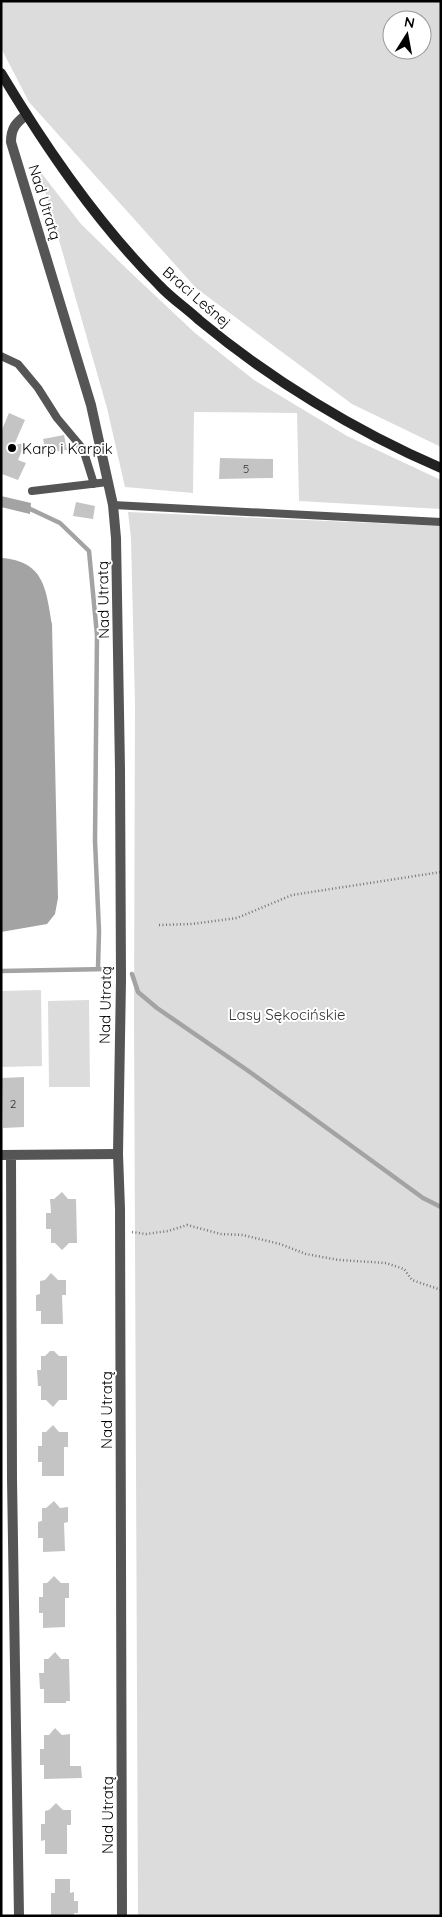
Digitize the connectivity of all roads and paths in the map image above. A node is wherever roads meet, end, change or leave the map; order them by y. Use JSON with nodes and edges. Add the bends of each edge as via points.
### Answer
{"nodes":[{"id":1,"x":1,"y":72,"type":"edge"},
{"id":2,"x":26,"y":115,"type":"junction"},
{"id":3,"x":1,"y":356,"type":"edge"},
{"id":4,"x":441,"y":468,"type":"edge"},
{"id":5,"x":108,"y":482,"type":"junction"},
{"id":6,"x":94,"y":484,"type":"junction"},
{"id":7,"x":32,"y":491,"type":"dead end"},
{"id":8,"x":113,"y":505,"type":"junction"},
{"id":9,"x":441,"y":522,"type":"edge"},
{"id":10,"x":441,"y":872,"type":"edge"},
{"id":11,"x":159,"y":925,"type":"dead end"},
{"id":12,"x":118,"y":1154,"type":"junction"},
{"id":13,"x":6,"y":1155,"type":"edge"},
{"id":14,"x":128,"y":1231,"type":"dead end"},
{"id":15,"x":441,"y":1290,"type":"edge"},
{"id":16,"x":19,"y":1916,"type":"edge"},
{"id":17,"x":122,"y":1916,"type":"edge"}],
"edges":[{"from":1,"to":2,"type":"main road","name":"Braci Leśnej"},
{"from":2,"to":4,"type":"main road","name":"Braci Leśnej","via":[[118,240],[160,286],[232,347],[278,378],[362,430]]},
{"from":2,"to":5,"type":"street","name":"Nad Utratą","via":[[13,128],[12,142],[91,405]]},
{"from":3,"to":6,"type":"lane","via":[[18,364],[38,388],[56,418],[83,449]]},
{"from":5,"to":6,"type":"lane"},
{"from":5,"to":8,"type":"street","name":"Nad Utratą"},
{"from":6,"to":7,"type":"lane"},
{"from":8,"to":9,"type":"lane"},
{"from":8,"to":12,"type":"street","name":"Nad Utratą","via":[[118,570],[120,769]]},
{"from":10,"to":11,"type":"path","via":[[292,895],[236,918]]},
{"from":12,"to":13,"type":"street"},
{"from":12,"to":17,"type":"street","name":"Nad Utratą"},
{"from":13,"to":16,"type":"street"},
{"from":14,"to":15,"type":"path","via":[[146,1234],[187,1225],[221,1234],[243,1235],[306,1254],[386,1263],[404,1270],[412,1280]]}]}
